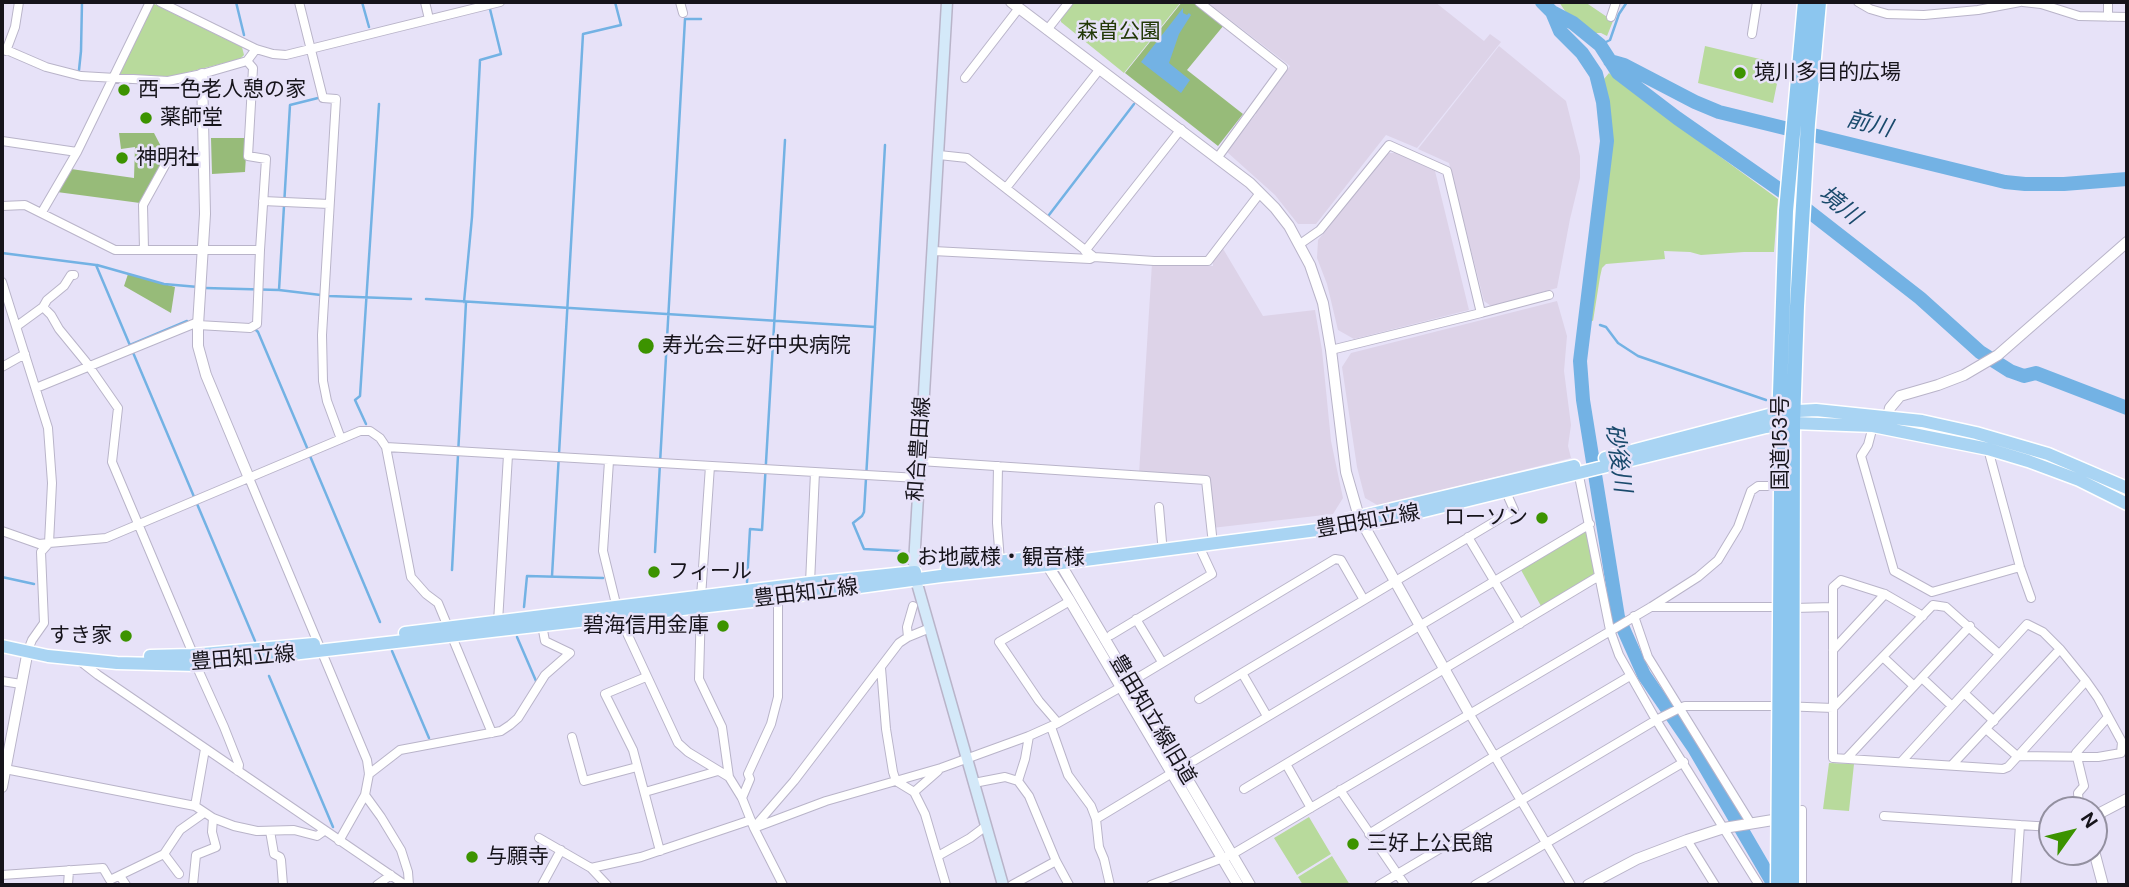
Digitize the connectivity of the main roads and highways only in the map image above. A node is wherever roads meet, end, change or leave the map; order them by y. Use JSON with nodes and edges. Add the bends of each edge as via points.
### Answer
{"nodes":[{"id":1,"x":947,"y":2,"type":"edge"},
{"id":2,"x":1805,"y":2,"type":"edge"},
{"id":3,"x":1819,"y":2,"type":"edge"},
{"id":4,"x":1787,"y":417,"type":"junction"},
{"id":5,"x":1578,"y":469,"type":"junction"},
{"id":6,"x":2127,"y":488,"type":"edge"},
{"id":7,"x":2127,"y":504,"type":"edge"},
{"id":8,"x":1360,"y":521,"type":"junction"},
{"id":9,"x":1051,"y":560,"type":"junction"},
{"id":10,"x":915,"y":576,"type":"junction"},
{"id":11,"x":701,"y":601,"type":"junction"},
{"id":12,"x":1787,"y":607,"type":"junction"},
{"id":13,"x":618,"y":612,"type":"junction"},
{"id":14,"x":450,"y":631,"type":"junction"},
{"id":15,"x":2,"y":646,"type":"edge"},
{"id":16,"x":28,"y":650,"type":"junction"},
{"id":17,"x":194,"y":660,"type":"junction"},
{"id":18,"x":1787,"y":706,"type":"junction"},
{"id":19,"x":1003,"y":885,"type":"edge"},
{"id":20,"x":1779,"y":885,"type":"edge"},
{"id":21,"x":1792,"y":885,"type":"edge"}],
"edges":[{"from":1,"to":10,"type":"main road","name":"和合豊田線"},
{"from":2,"to":4,"type":"highway","name":"国道153号","via":[[1786,211]]},
{"from":3,"to":4,"type":"highway","name":"国道153号"},
{"from":4,"to":5,"type":"main road"},
{"from":4,"to":6,"type":"main road","via":[[1816,410],[1922,421],[2015,443]]},
{"from":4,"to":7,"type":"main road","via":[[1874,426],[1988,449],[2079,480]]},
{"from":4,"to":12,"type":"highway","name":"国道153号"},
{"from":4,"to":12,"type":"highway","name":"国道153号","via":[[1781,486]]},
{"from":5,"to":8,"type":"main road","name":"豊田知立線"},
{"from":5,"to":8,"type":"main road","name":"豊田知立線","via":[[1402,517]]},
{"from":8,"to":9,"type":"main road","name":"豊田知立線","via":[[1199,545]]},
{"from":8,"to":9,"type":"main road","name":"豊田知立線","via":[[1212,535]]},
{"from":9,"to":10,"type":"main road","name":"豊田知立線"},
{"from":9,"to":10,"type":"main road","name":"豊田知立線","via":[[1000,561]]},
{"from":10,"to":11,"type":"main road","name":"豊田知立線","via":[[810,583]]},
{"from":10,"to":11,"type":"main road","name":"豊田知立線","via":[[778,598]]},
{"from":10,"to":19,"type":"main road","name":"和合豊田線"},
{"from":11,"to":13,"type":"main road","name":"豊田知立線"},
{"from":12,"to":18,"type":"highway","name":"国道153号"},
{"from":13,"to":14,"type":"main road","name":"豊田知立線","via":[[498,622]]},
{"from":13,"to":14,"type":"main road","name":"豊田知立線","via":[[542,625]]},
{"from":14,"to":17,"type":"main road","name":"豊田知立線"},
{"from":15,"to":16,"type":"main road","name":"豊田知立線"},
{"from":16,"to":17,"type":"main road","name":"豊田知立線"},
{"from":16,"to":17,"type":"main road","name":"豊田知立線","via":[[117,663]]},
{"from":18,"to":20,"type":"highway","name":"国道153号"},
{"from":18,"to":21,"type":"highway","name":"国道153号"}]}
